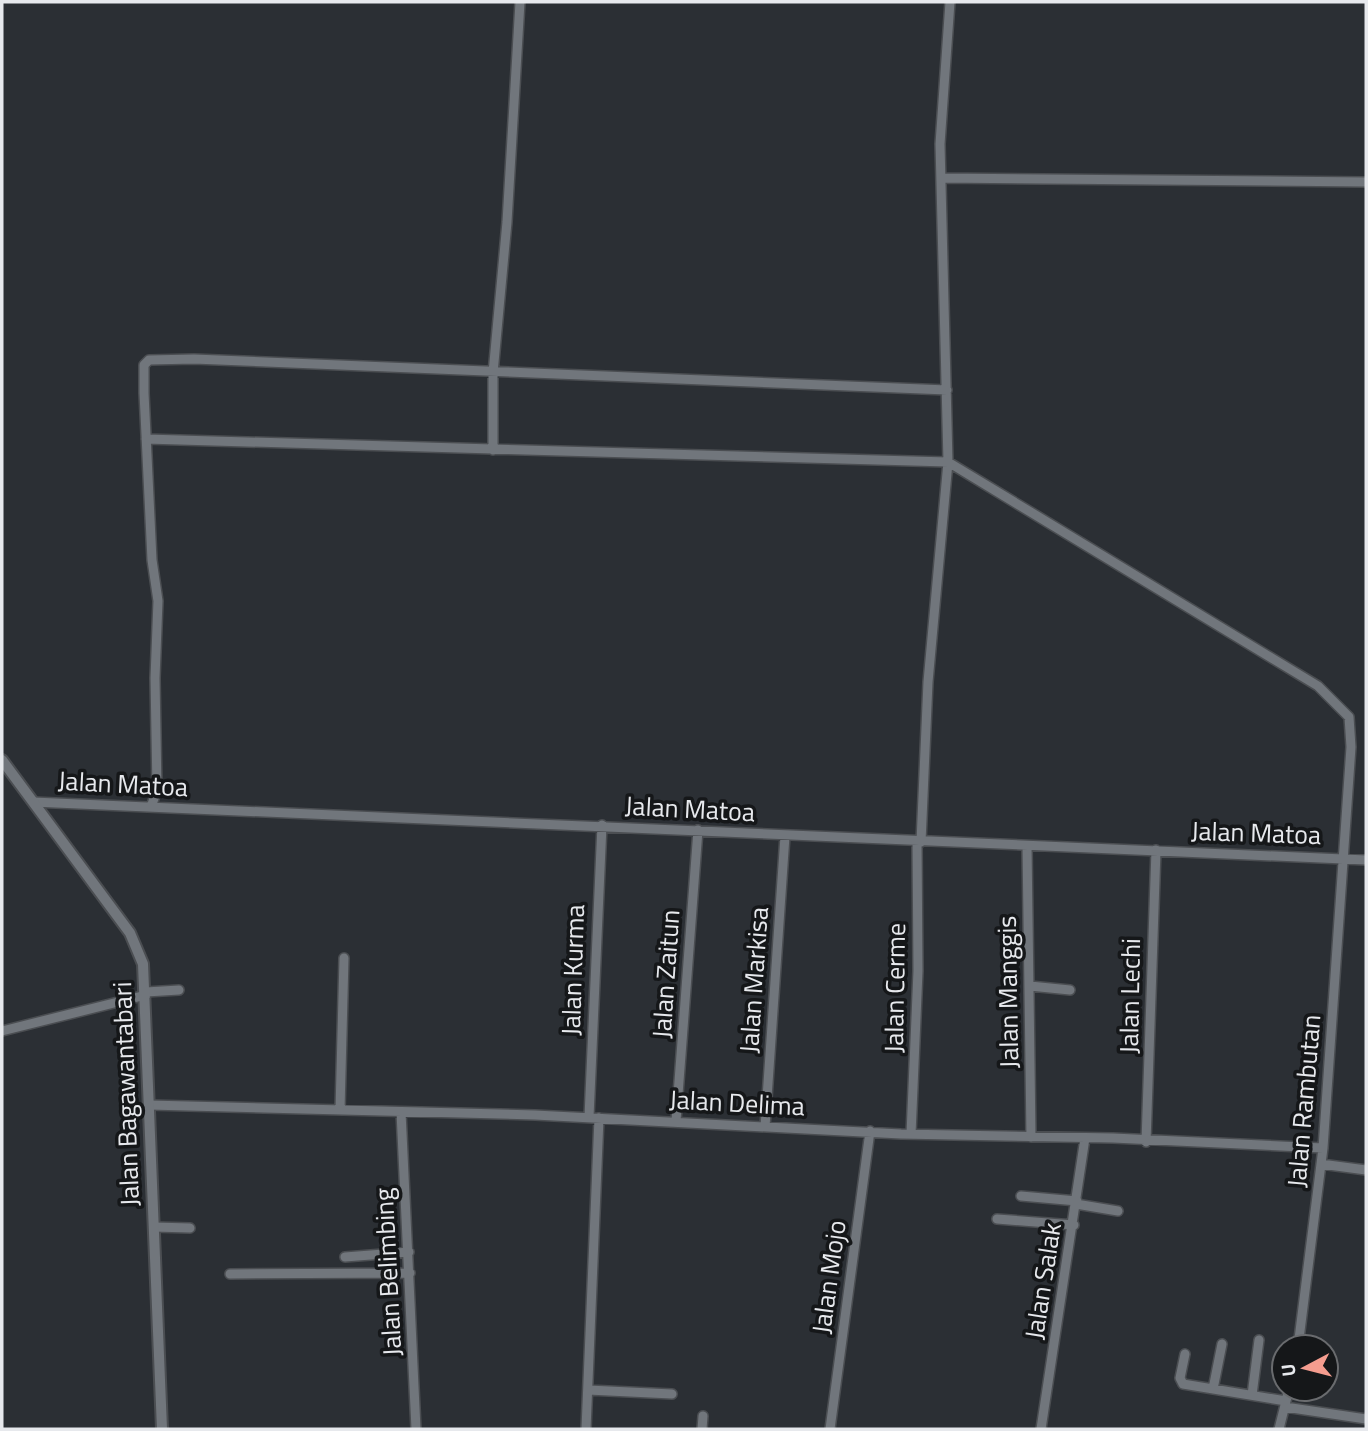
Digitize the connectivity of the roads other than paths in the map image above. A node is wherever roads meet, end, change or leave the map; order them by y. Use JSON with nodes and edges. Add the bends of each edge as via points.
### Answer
{"nodes":[{"id":1,"x":520,"y":2,"type":"edge"},
{"id":2,"x":950,"y":2,"type":"edge"},
{"id":3,"x":941,"y":178,"type":"junction"},
{"id":4,"x":1366,"y":181,"type":"edge"},
{"id":5,"x":493,"y":373,"type":"junction"},
{"id":6,"x":947,"y":390,"type":"junction"},
{"id":7,"x":146,"y":439,"type":"junction"},
{"id":8,"x":493,"y":450,"type":"junction"},
{"id":9,"x":948,"y":462,"type":"junction"},
{"id":10,"x":2,"y":760,"type":"edge"},
{"id":11,"x":33,"y":802,"type":"junction"},
{"id":12,"x":151,"y":807,"type":"junction"},
{"id":13,"x":602,"y":825,"type":"junction"},
{"id":14,"x":698,"y":830,"type":"junction"},
{"id":15,"x":785,"y":836,"type":"junction"},
{"id":16,"x":919,"y":842,"type":"junction"},
{"id":17,"x":1027,"y":846,"type":"junction"},
{"id":18,"x":1156,"y":850,"type":"junction"},
{"id":19,"x":1344,"y":857,"type":"junction"},
{"id":20,"x":1366,"y":860,"type":"edge"},
{"id":21,"x":344,"y":958,"type":"dead end"},
{"id":22,"x":1030,"y":986,"type":"junction"},
{"id":23,"x":179,"y":990,"type":"dead end"},
{"id":24,"x":1070,"y":990,"type":"dead end"},
{"id":25,"x":146,"y":994,"type":"junction"},
{"id":26,"x":2,"y":1031,"type":"edge"},
{"id":27,"x":149,"y":1105,"type":"junction"},
{"id":28,"x":340,"y":1110,"type":"junction"},
{"id":29,"x":401,"y":1112,"type":"junction"},
{"id":30,"x":594,"y":1117,"type":"junction"},
{"id":31,"x":676,"y":1121,"type":"junction"},
{"id":32,"x":765,"y":1126,"type":"junction"},
{"id":33,"x":870,"y":1131,"type":"junction"},
{"id":34,"x":911,"y":1134,"type":"junction"},
{"id":35,"x":1031,"y":1137,"type":"junction"},
{"id":36,"x":1085,"y":1139,"type":"junction"},
{"id":37,"x":1146,"y":1142,"type":"junction"},
{"id":38,"x":1323,"y":1148,"type":"junction"},
{"id":39,"x":1321,"y":1164,"type":"junction"},
{"id":40,"x":1366,"y":1170,"type":"edge"},
{"id":41,"x":1021,"y":1196,"type":"dead end"},
{"id":42,"x":1077,"y":1203,"type":"junction"},
{"id":43,"x":1118,"y":1211,"type":"dead end"},
{"id":44,"x":997,"y":1219,"type":"dead end"},
{"id":45,"x":1073,"y":1225,"type":"junction"},
{"id":46,"x":154,"y":1227,"type":"junction"},
{"id":47,"x":190,"y":1228,"type":"dead end"},
{"id":48,"x":409,"y":1252,"type":"junction"},
{"id":49,"x":345,"y":1257,"type":"dead end"},
{"id":50,"x":410,"y":1273,"type":"junction"},
{"id":51,"x":230,"y":1274,"type":"dead end"},
{"id":52,"x":1300,"y":1333,"type":"edge"},
{"id":53,"x":1259,"y":1340,"type":"dead end"},
{"id":54,"x":1222,"y":1344,"type":"dead end"},
{"id":55,"x":1185,"y":1354,"type":"dead end"},
{"id":56,"x":1213,"y":1389,"type":"junction"},
{"id":57,"x":588,"y":1390,"type":"junction"},
{"id":58,"x":672,"y":1394,"type":"dead end"},
{"id":59,"x":1252,"y":1395,"type":"junction"},
{"id":60,"x":1285,"y":1404,"type":"junction"},
{"id":61,"x":703,"y":1416,"type":"dead end"},
{"id":62,"x":1366,"y":1419,"type":"edge"},
{"id":63,"x":162,"y":1429,"type":"edge"},
{"id":64,"x":416,"y":1429,"type":"edge"},
{"id":65,"x":586,"y":1429,"type":"edge"},
{"id":66,"x":702,"y":1429,"type":"edge"},
{"id":67,"x":830,"y":1429,"type":"edge"},
{"id":68,"x":1041,"y":1429,"type":"edge"},
{"id":69,"x":1279,"y":1429,"type":"edge"}],
"edges":[{"from":1,"to":5,"type":"street"},
{"from":2,"to":3,"type":"street","name":"Jalan Cerme"},
{"from":3,"to":4,"type":"street"},
{"from":3,"to":6,"type":"street","name":"Jalan Cerme"},
{"from":5,"to":6,"type":"street"},
{"from":5,"to":7,"type":"street","via":[[149,360],[144,365]]},
{"from":5,"to":8,"type":"street"},
{"from":6,"to":9,"type":"street","name":"Jalan Cerme"},
{"from":7,"to":8,"type":"street"},
{"from":7,"to":12,"type":"street","via":[[158,601],[157,790]]},
{"from":8,"to":9,"type":"street"},
{"from":9,"to":16,"type":"street","name":"Jalan Cerme"},
{"from":9,"to":19,"type":"street","name":"Jalan Rambutan","via":[[1267,654],[1335,701],[1352,725]]},
{"from":10,"to":11,"type":"street","name":"Jalan Bagawantabari"},
{"from":11,"to":12,"type":"street","name":"Jalan Matoa"},
{"from":11,"to":25,"type":"street","name":"Jalan Bagawantabari","via":[[130,933],[143,964]]},
{"from":12,"to":13,"type":"street","name":"Jalan Matoa"},
{"from":13,"to":14,"type":"street","name":"Jalan Matoa"},
{"from":13,"to":30,"type":"street","name":"Jalan Kurma"},
{"from":14,"to":15,"type":"street","name":"Jalan Matoa"},
{"from":14,"to":31,"type":"street","name":"Jalan Zaitun"},
{"from":15,"to":16,"type":"street","name":"Jalan Matoa"},
{"from":15,"to":32,"type":"street","name":"Jalan Markisa"},
{"from":16,"to":17,"type":"street","name":"Jalan Matoa"},
{"from":16,"to":34,"type":"street","name":"Jalan Cerme"},
{"from":17,"to":18,"type":"street","name":"Jalan Matoa"},
{"from":17,"to":22,"type":"street","name":"Jalan Manggis"},
{"from":18,"to":19,"type":"street","name":"Jalan Matoa"},
{"from":18,"to":37,"type":"street","name":"Jalan Lechi"},
{"from":19,"to":20,"type":"street","name":"Jalan Matoa"},
{"from":19,"to":38,"type":"street","name":"Jalan Rambutan"},
{"from":21,"to":28,"type":"street"},
{"from":22,"to":24,"type":"street"},
{"from":22,"to":35,"type":"street","name":"Jalan Manggis"},
{"from":23,"to":25,"type":"street"},
{"from":25,"to":26,"type":"street"},
{"from":25,"to":27,"type":"street","name":"Jalan Bagawantabari"},
{"from":27,"to":28,"type":"street","name":"Jalan Delima"},
{"from":27,"to":46,"type":"street","name":"Jalan Bagawantabari"},
{"from":28,"to":29,"type":"street","name":"Jalan Delima"},
{"from":29,"to":30,"type":"street","name":"Jalan Delima"},
{"from":29,"to":48,"type":"street","name":"Jalan Belimbing"},
{"from":30,"to":31,"type":"street","name":"Jalan Delima"},
{"from":30,"to":57,"type":"street","name":"Jalan Kurma"},
{"from":31,"to":32,"type":"street","name":"Jalan Delima"},
{"from":32,"to":33,"type":"street","name":"Jalan Delima"},
{"from":33,"to":34,"type":"street","name":"Jalan Delima"},
{"from":33,"to":67,"type":"street","name":"Jalan Mojo"},
{"from":34,"to":35,"type":"street","name":"Jalan Delima"},
{"from":35,"to":36,"type":"street","name":"Jalan Delima"},
{"from":36,"to":37,"type":"street","name":"Jalan Delima"},
{"from":36,"to":42,"type":"street","name":"Jalan Salak"},
{"from":37,"to":38,"type":"street","name":"Jalan Delima"},
{"from":38,"to":39,"type":"street","name":"Jalan Rambutan"},
{"from":39,"to":40,"type":"street"},
{"from":39,"to":52,"type":"street","name":"Jalan Rambutan"},
{"from":41,"to":42,"type":"street"},
{"from":42,"to":43,"type":"street"},
{"from":42,"to":45,"type":"street","name":"Jalan Salak"},
{"from":44,"to":45,"type":"street"},
{"from":45,"to":68,"type":"street","name":"Jalan Salak"},
{"from":46,"to":47,"type":"street"},
{"from":46,"to":63,"type":"street","name":"Jalan Bagawantabari"},
{"from":48,"to":49,"type":"street"},
{"from":48,"to":50,"type":"street","name":"Jalan Belimbing"},
{"from":50,"to":51,"type":"street"},
{"from":50,"to":64,"type":"street","name":"Jalan Belimbing"},
{"from":53,"to":59,"type":"street"},
{"from":54,"to":56,"type":"street"},
{"from":55,"to":56,"type":"street","via":[[1181,1383]]},
{"from":56,"to":59,"type":"street"},
{"from":57,"to":58,"type":"street"},
{"from":57,"to":65,"type":"street","name":"Jalan Kurma"},
{"from":59,"to":60,"type":"street"},
{"from":60,"to":62,"type":"street"},
{"from":60,"to":69,"type":"street"},
{"from":61,"to":66,"type":"street"}]}
